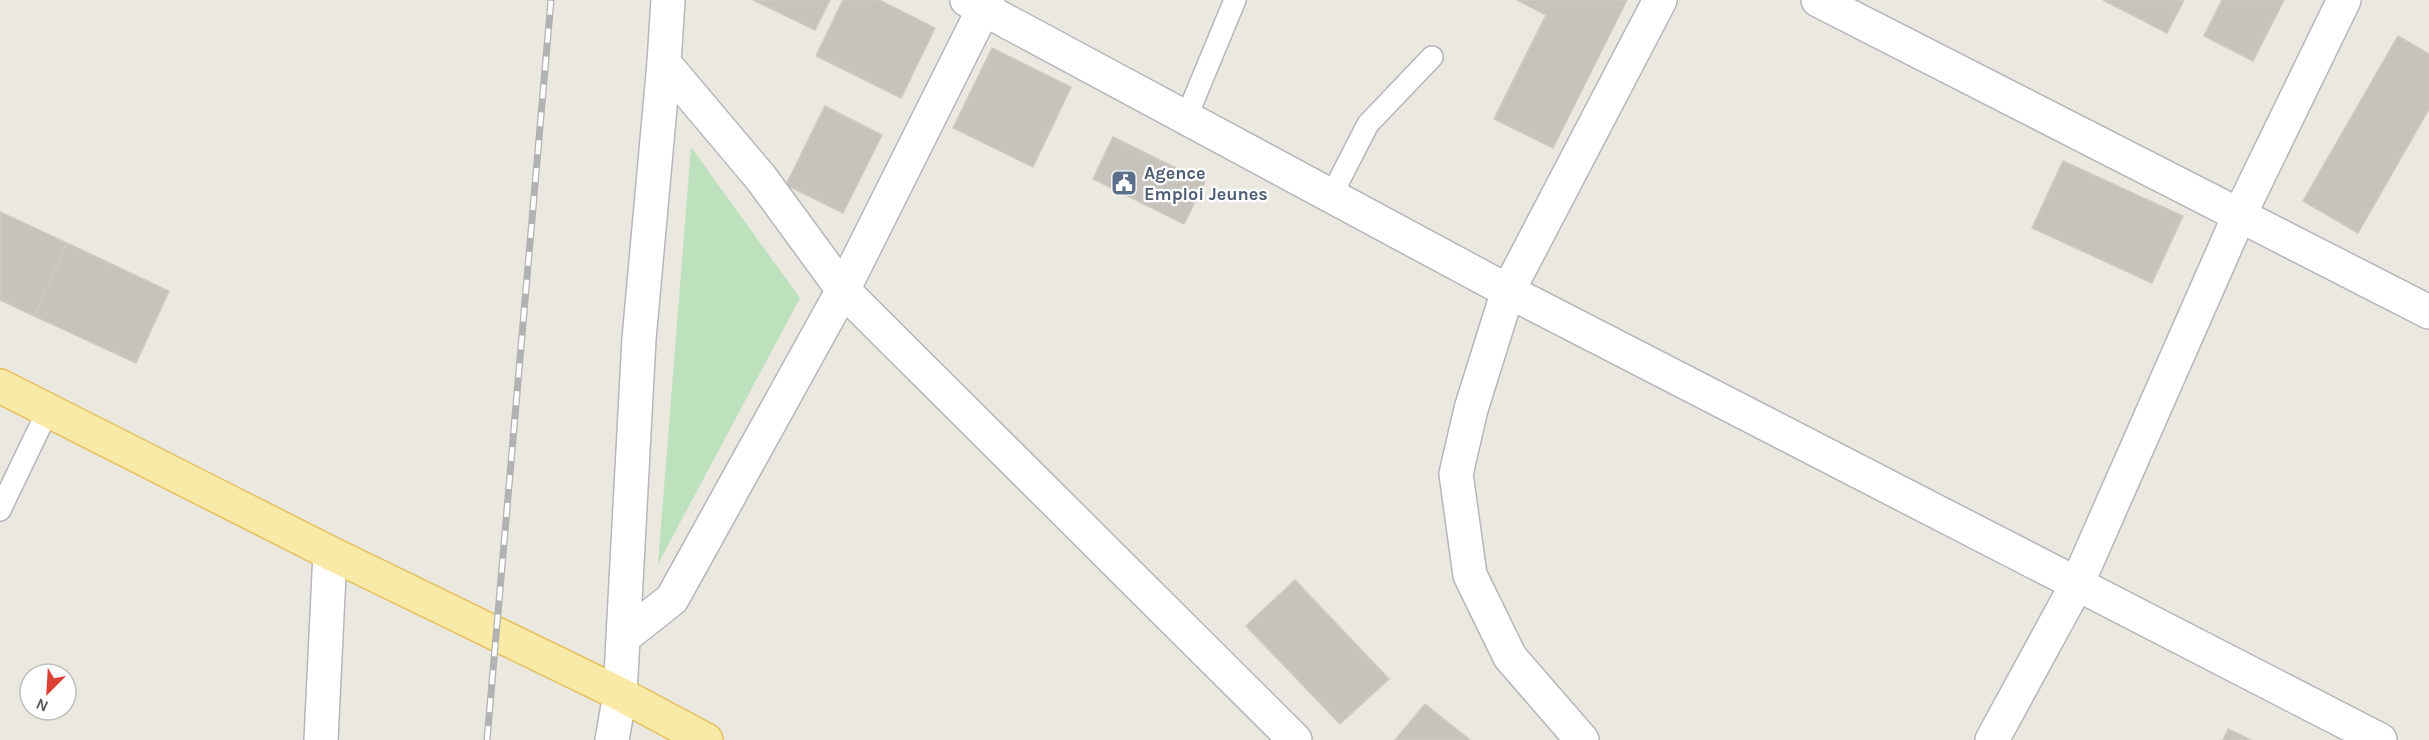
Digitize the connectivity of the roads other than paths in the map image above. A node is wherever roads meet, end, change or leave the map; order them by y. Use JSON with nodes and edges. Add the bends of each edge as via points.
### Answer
{"nodes":[{"id":1,"x":668,"y":0,"type":"edge"},
{"id":2,"x":1236,"y":0,"type":"edge"},
{"id":3,"x":1660,"y":0,"type":"edge"},
{"id":4,"x":1818,"y":0,"type":"edge"},
{"id":5,"x":2344,"y":0,"type":"edge"},
{"id":6,"x":980,"y":3,"type":"edge"},
{"id":7,"x":1432,"y":57,"type":"dead end"},
{"id":8,"x":664,"y":63,"type":"junction"},
{"id":9,"x":1186,"y":118,"type":"junction"},
{"id":10,"x":1331,"y":196,"type":"junction"},
{"id":11,"x":2240,"y":216,"type":"junction"},
{"id":12,"x":843,"y":290,"type":"junction"},
{"id":13,"x":1508,"y":291,"type":"junction"},
{"id":14,"x":2429,"y":312,"type":"edge"},
{"id":15,"x":0,"y":386,"type":"edge"},
{"id":16,"x":48,"y":410,"type":"junction"},
{"id":17,"x":0,"y":510,"type":"edge"},
{"id":18,"x":330,"y":553,"type":"junction"},
{"id":19,"x":2077,"y":584,"type":"junction"},
{"id":20,"x":624,"y":637,"type":"junction"},
{"id":21,"x":620,"y":694,"type":"junction"},
{"id":22,"x":321,"y":740,"type":"edge"},
{"id":23,"x":612,"y":740,"type":"edge"},
{"id":24,"x":706,"y":740,"type":"edge"},
{"id":25,"x":1295,"y":740,"type":"edge"},
{"id":26,"x":1582,"y":740,"type":"edge"},
{"id":27,"x":1992,"y":740,"type":"edge"},
{"id":28,"x":2380,"y":740,"type":"edge"}],
"edges":[{"from":1,"to":8,"type":"street"},
{"from":2,"to":9,"type":"lane"},
{"from":3,"to":13,"type":"street"},
{"from":4,"to":11,"type":"street"},
{"from":5,"to":11,"type":"street"},
{"from":6,"to":9,"type":"street"},
{"from":6,"to":12,"type":"street"},
{"from":7,"to":10,"type":"lane","via":[[1368,124]]},
{"from":8,"to":12,"type":"street","via":[[761,178]]},
{"from":8,"to":20,"type":"street","via":[[639,339]]},
{"from":9,"to":10,"type":"street"},
{"from":10,"to":13,"type":"street"},
{"from":11,"to":14,"type":"street"},
{"from":11,"to":19,"type":"street"},
{"from":12,"to":20,"type":"street","via":[[672,599]]},
{"from":12,"to":25,"type":"street"},
{"from":13,"to":19,"type":"street"},
{"from":13,"to":26,"type":"street","via":[[1471,409],[1456,474],[1470,575],[1510,657]]},
{"from":15,"to":16,"type":"main road"},
{"from":16,"to":17,"type":"lane"},
{"from":16,"to":18,"type":"main road"},
{"from":18,"to":21,"type":"main road"},
{"from":18,"to":22,"type":"street"},
{"from":19,"to":27,"type":"street"},
{"from":19,"to":28,"type":"street"},
{"from":20,"to":21,"type":"street"},
{"from":21,"to":23,"type":"street"},
{"from":21,"to":24,"type":"main road"}]}
